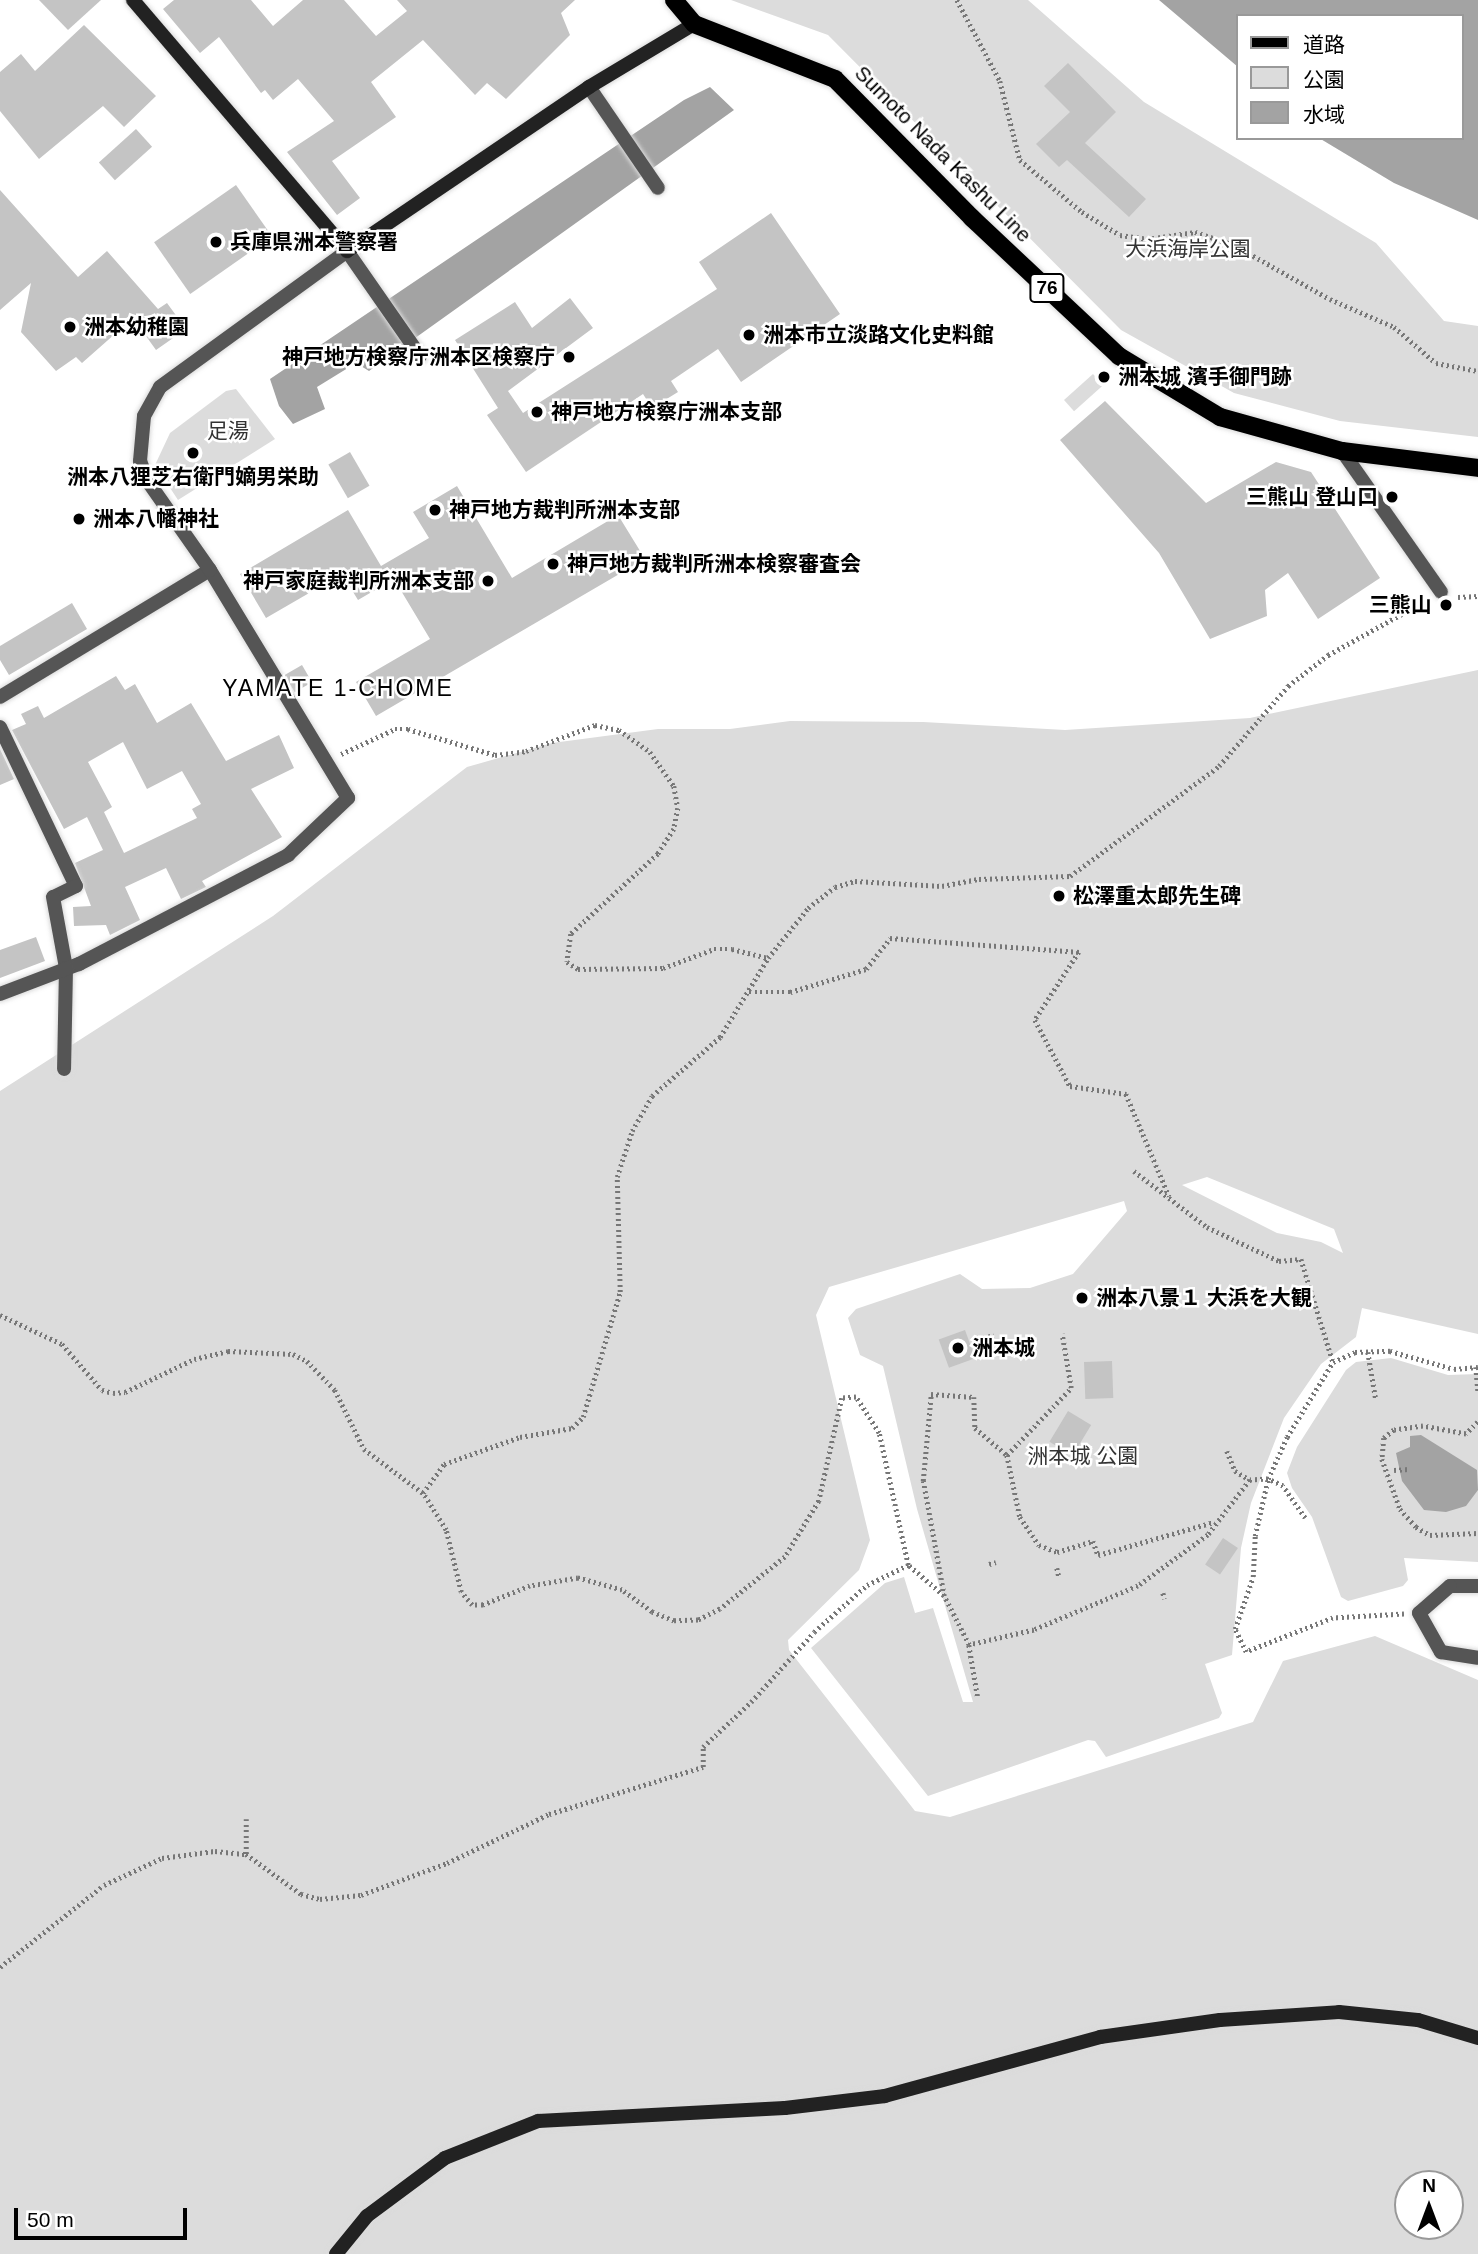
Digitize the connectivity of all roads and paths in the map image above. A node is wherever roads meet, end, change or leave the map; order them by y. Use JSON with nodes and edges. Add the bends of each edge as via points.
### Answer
{"nodes":[{"id":1,"x":133,"y":0,"type":"edge"},
{"id":2,"x":674,"y":0,"type":"edge"},
{"id":3,"x":957,"y":0,"type":"edge"},
{"id":4,"x":694,"y":24,"type":"junction"},
{"id":5,"x":589,"y":88,"type":"junction"},
{"id":6,"x":658,"y":188,"type":"dead end"},
{"id":7,"x":347,"y":251,"type":"junction"},
{"id":8,"x":420,"y":356,"type":"dead end"},
{"id":9,"x":1478,"y":370,"type":"edge"},
{"id":10,"x":1342,"y":452,"type":"junction"},
{"id":11,"x":1478,"y":468,"type":"edge"},
{"id":12,"x":210,"y":570,"type":"junction"},
{"id":13,"x":1441,"y":592,"type":"joint"},
{"id":14,"x":0,"y":697,"type":"edge"},
{"id":15,"x":0,"y":727,"type":"edge"},
{"id":16,"x":326,"y":761,"type":"junction"},
{"id":17,"x":768,"y":958,"type":"junction"},
{"id":18,"x":66,"y":968,"type":"junction"},
{"id":19,"x":749,"y":992,"type":"junction"},
{"id":20,"x":0,"y":994,"type":"edge"},
{"id":21,"x":64,"y":1069,"type":"dead end"},
{"id":22,"x":1134,"y":1171,"type":"dead end"},
{"id":23,"x":1170,"y":1196,"type":"junction"},
{"id":24,"x":0,"y":1315,"type":"edge"},
{"id":25,"x":1062,"y":1334,"type":"dead end"},
{"id":26,"x":994,"y":1335,"type":"dead end"},
{"id":27,"x":983,"y":1338,"type":"dead end"},
{"id":28,"x":1368,"y":1352,"type":"junction"},
{"id":29,"x":1333,"y":1362,"type":"junction"},
{"id":30,"x":1477,"y":1367,"type":"edge"},
{"id":31,"x":1478,"y":1392,"type":"edge"},
{"id":32,"x":1376,"y":1400,"type":"dead end"},
{"id":33,"x":1478,"y":1422,"type":"edge"},
{"id":34,"x":1227,"y":1451,"type":"dead end"},
{"id":35,"x":1007,"y":1455,"type":"junction"},
{"id":36,"x":1409,"y":1469,"type":"dead end"},
{"id":37,"x":1394,"y":1470,"type":"dead end"},
{"id":38,"x":1268,"y":1479,"type":"junction"},
{"id":39,"x":1250,"y":1480,"type":"junction"},
{"id":40,"x":423,"y":1493,"type":"junction"},
{"id":41,"x":1305,"y":1518,"type":"dead end"},
{"id":42,"x":1215,"y":1522,"type":"junction"},
{"id":43,"x":1478,"y":1533,"type":"edge"},
{"id":44,"x":996,"y":1562,"type":"dead end"},
{"id":45,"x":908,"y":1564,"type":"junction"},
{"id":46,"x":989,"y":1564,"type":"dead end"},
{"id":47,"x":1057,"y":1568,"type":"dead end"},
{"id":48,"x":1059,"y":1577,"type":"dead end"},
{"id":49,"x":1478,"y":1586,"type":"edge"},
{"id":50,"x":944,"y":1595,"type":"junction"},
{"id":51,"x":1419,"y":1613,"type":"junction"},
{"id":52,"x":969,"y":1645,"type":"junction"},
{"id":53,"x":1478,"y":1658,"type":"edge"},
{"id":54,"x":978,"y":1698,"type":"dead end"},
{"id":55,"x":246,"y":1819,"type":"dead end"},
{"id":56,"x":246,"y":1854,"type":"junction"},
{"id":57,"x":0,"y":1967,"type":"edge"},
{"id":58,"x":1478,"y":2038,"type":"edge"},
{"id":59,"x":336,"y":2254,"type":"edge"}],
"edges":[{"from":1,"to":7,"type":"street"},
{"from":2,"to":4,"type":"main road","name":"Sumoto Nada Kashu Line","number":"76"},
{"from":3,"to":9,"type":"path","via":[[1000,80],[1020,160],[1082,212],[1120,235],[1147,239],[1195,232],[1234,245],[1330,299],[1394,327],[1436,363]]},
{"from":4,"to":5,"type":"street"},
{"from":4,"to":10,"type":"main road","name":"Sumoto Nada Kashu Line","number":"76","via":[[835,79],[972,218],[1119,356],[1220,417]]},
{"from":5,"to":6,"type":"street"},
{"from":5,"to":7,"type":"street"},
{"from":7,"to":8,"type":"street"},
{"from":7,"to":12,"type":"street","via":[[160,387],[144,416],[140,461],[147,480]]},
{"from":10,"to":11,"type":"main road","name":"Sumoto Nada Kashu Line","number":"76"},
{"from":10,"to":13,"type":"street"},
{"from":12,"to":14,"type":"street"},
{"from":12,"to":16,"type":"street"},
{"from":13,"to":17,"type":"path","via":[[1328,655],[1288,686],[1219,766],[1085,868],[1070,876],[1040,881],[845,884],[807,908]]},
{"from":15,"to":18,"type":"street","via":[[76,886],[53,897]]},
{"from":16,"to":17,"type":"path","via":[[395,729],[495,755],[526,751],[595,725],[619,730],[650,752],[674,786],[678,808],[674,829],[658,854],[571,934],[567,962],[578,969],[663,968],[714,949]]},
{"from":16,"to":18,"type":"street","via":[[348,798],[288,855]]},
{"from":17,"to":19,"type":"path"},
{"from":18,"to":20,"type":"street"},
{"from":18,"to":21,"type":"street"},
{"from":19,"to":23,"type":"path","via":[[790,992],[866,969],[890,938],[1079,952],[1035,1020],[1070,1086],[1126,1094]]},
{"from":19,"to":40,"type":"path","via":[[720,1037],[652,1096],[622,1154],[617,1177],[621,1292],[583,1417],[572,1427],[520,1437],[444,1464]]},
{"from":22,"to":23,"type":"path"},
{"from":23,"to":29,"type":"path","via":[[1207,1227],[1279,1261],[1301,1259]]},
{"from":24,"to":40,"type":"path","via":[[62,1344],[102,1390],[113,1393],[228,1351],[293,1354],[307,1361],[335,1390],[364,1449]]},
{"from":25,"to":35,"type":"path","via":[[1071,1388]]},
{"from":26,"to":27,"type":"path"},
{"from":28,"to":29,"type":"path"},
{"from":28,"to":30,"type":"path","via":[[1390,1351],[1454,1368]]},
{"from":28,"to":32,"type":"path"},
{"from":29,"to":38,"type":"path","via":[[1287,1437]]},
{"from":30,"to":31,"type":"path"},
{"from":33,"to":43,"type":"path","via":[[1466,1434],[1423,1426],[1394,1430],[1384,1438],[1382,1459],[1400,1509],[1416,1527],[1430,1535]]},
{"from":34,"to":39,"type":"path","via":[[1235,1471]]},
{"from":35,"to":42,"type":"path","via":[[1020,1517],[1039,1545],[1057,1552],[1093,1541],[1098,1555]]},
{"from":35,"to":50,"type":"path","via":[[975,1428],[974,1397],[931,1394],[923,1482]]},
{"from":36,"to":37,"type":"path"},
{"from":38,"to":39,"type":"path"},
{"from":38,"to":41,"type":"path","via":[[1283,1486]]},
{"from":38,"to":51,"type":"path","via":[[1255,1536],[1253,1577],[1235,1629],[1246,1652],[1333,1618]]},
{"from":39,"to":42,"type":"path"},
{"from":40,"to":45,"type":"path","via":[[446,1530],[461,1592],[472,1605],[530,1586],[578,1578],[622,1590],[652,1612],[674,1621],[698,1620],[720,1609],[785,1556],[819,1501],[839,1408],[847,1395],[856,1396],[879,1433]]},
{"from":42,"to":52,"type":"path","via":[[1208,1535],[1138,1586],[1034,1630]]},
{"from":44,"to":46,"type":"path"},
{"from":45,"to":50,"type":"path"},
{"from":45,"to":56,"type":"path","via":[[867,1585],[814,1632],[703,1747],[703,1768],[549,1814],[447,1863],[361,1895],[320,1899],[301,1895]]},
{"from":47,"to":48,"type":"path"},
{"from":49,"to":51,"type":"street","via":[[1450,1586]]},
{"from":50,"to":52,"type":"path"},
{"from":51,"to":53,"type":"street","via":[[1441,1652]]},
{"from":52,"to":54,"type":"path"},
{"from":55,"to":56,"type":"path"},
{"from":56,"to":57,"type":"path","via":[[192,1852],[131,1870],[104,1885]]},
{"from":58,"to":59,"type":"street","via":[[1418,2020],[1339,2012],[1220,2020],[1100,2037],[885,2096],[785,2108],[538,2121],[445,2158],[368,2216]]}]}
